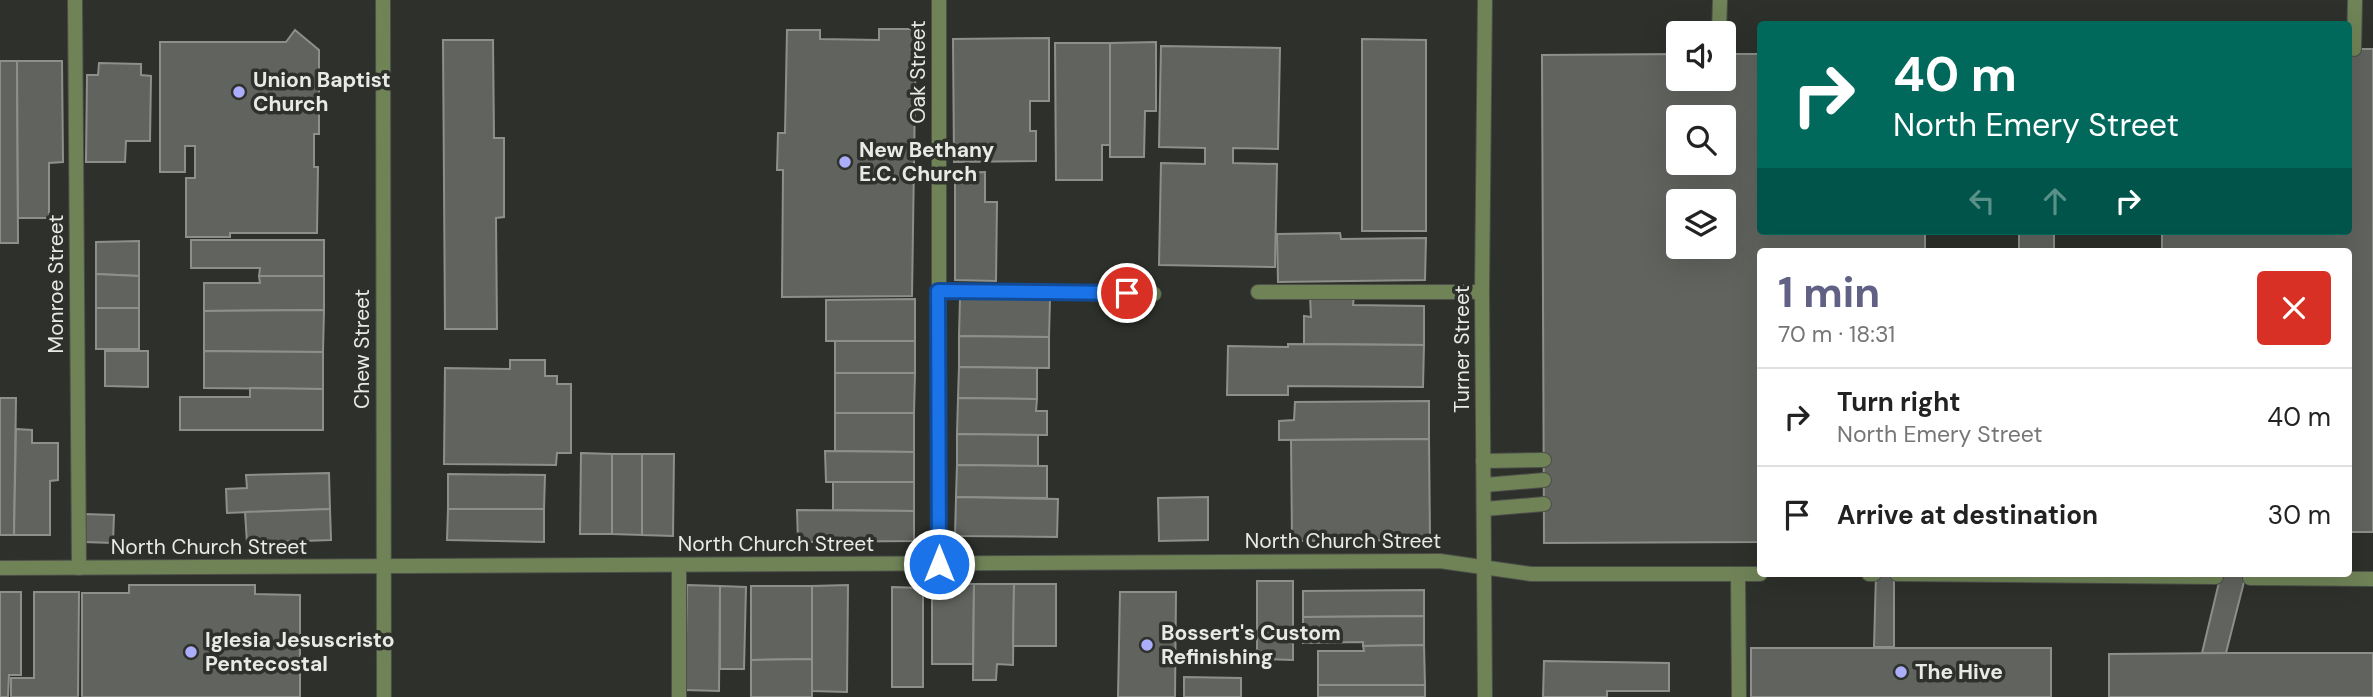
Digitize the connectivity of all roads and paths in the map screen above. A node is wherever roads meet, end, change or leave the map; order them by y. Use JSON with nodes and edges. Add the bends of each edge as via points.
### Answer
{"nodes":[{"id":1,"x":75,"y":0,"type":"edge"},
{"id":2,"x":383,"y":0,"type":"edge"},
{"id":3,"x":939,"y":0,"type":"edge"},
{"id":4,"x":1485,"y":0,"type":"edge"},
{"id":5,"x":1720,"y":0,"type":"edge"},
{"id":6,"x":2355,"y":0,"type":"edge"},
{"id":7,"x":1719,"y":21,"type":"edge"},
{"id":8,"x":2354,"y":49,"type":"dead end"},
{"id":9,"x":938,"y":291,"type":"junction"},
{"id":10,"x":1258,"y":292,"type":"dead end"},
{"id":11,"x":1482,"y":292,"type":"junction"},
{"id":12,"x":1154,"y":294,"type":"dead end"},
{"id":13,"x":1544,"y":460,"type":"dead end"},
{"id":14,"x":1483,"y":461,"type":"junction"},
{"id":15,"x":1544,"y":480,"type":"dead end"},
{"id":16,"x":1484,"y":485,"type":"junction"},
{"id":17,"x":1544,"y":504,"type":"dead end"},
{"id":18,"x":1484,"y":509,"type":"junction"},
{"id":19,"x":939,"y":564,"type":"junction"},
{"id":20,"x":679,"y":565,"type":"junction"},
{"id":21,"x":1484,"y":567,"type":"junction"},
{"id":22,"x":0,"y":568,"type":"edge"},
{"id":23,"x":79,"y":568,"type":"junction"},
{"id":24,"x":384,"y":568,"type":"junction"},
{"id":25,"x":1738,"y":574,"type":"junction"},
{"id":26,"x":1757,"y":574,"type":"edge"},
{"id":27,"x":2250,"y":578,"type":"dead end"},
{"id":28,"x":2373,"y":579,"type":"edge"},
{"id":29,"x":384,"y":697,"type":"edge"},
{"id":30,"x":679,"y":697,"type":"edge"},
{"id":31,"x":1485,"y":697,"type":"edge"},
{"id":32,"x":1739,"y":697,"type":"edge"}],
"edges":[{"from":1,"to":23,"type":"street","name":"Monroe Street"},
{"from":2,"to":24,"type":"street","name":"Chew Street"},
{"from":3,"to":9,"type":"street","name":"Oak Street"},
{"from":4,"to":11,"type":"street","name":"Turner Street"},
{"from":5,"to":7,"type":"street"},
{"from":6,"to":8,"type":"street"},
{"from":9,"to":12,"type":"street"},
{"from":9,"to":19,"type":"street","name":"Oak Street"},
{"from":10,"to":11,"type":"street"},
{"from":11,"to":14,"type":"street","name":"Turner Street"},
{"from":13,"to":14,"type":"street"},
{"from":14,"to":16,"type":"street","name":"Turner Street"},
{"from":15,"to":16,"type":"street"},
{"from":16,"to":18,"type":"street","name":"Turner Street"},
{"from":17,"to":18,"type":"street"},
{"from":18,"to":21,"type":"street","name":"Turner Street"},
{"from":19,"to":20,"type":"street","name":"North Church Street"},
{"from":19,"to":21,"type":"street","name":"North Church Street","via":[[1440,561]]},
{"from":20,"to":24,"type":"street","name":"North Church Street"},
{"from":20,"to":30,"type":"street"},
{"from":21,"to":25,"type":"street","name":"North Church Street","via":[[1531,574]]},
{"from":21,"to":31,"type":"street","name":"Turner Street"},
{"from":22,"to":23,"type":"street","name":"North Church Street"},
{"from":23,"to":24,"type":"street","name":"North Church Street"},
{"from":24,"to":29,"type":"street","name":"Chew Street"},
{"from":25,"to":26,"type":"street","name":"North Church Street"},
{"from":25,"to":32,"type":"street"},
{"from":27,"to":28,"type":"street"}]}
